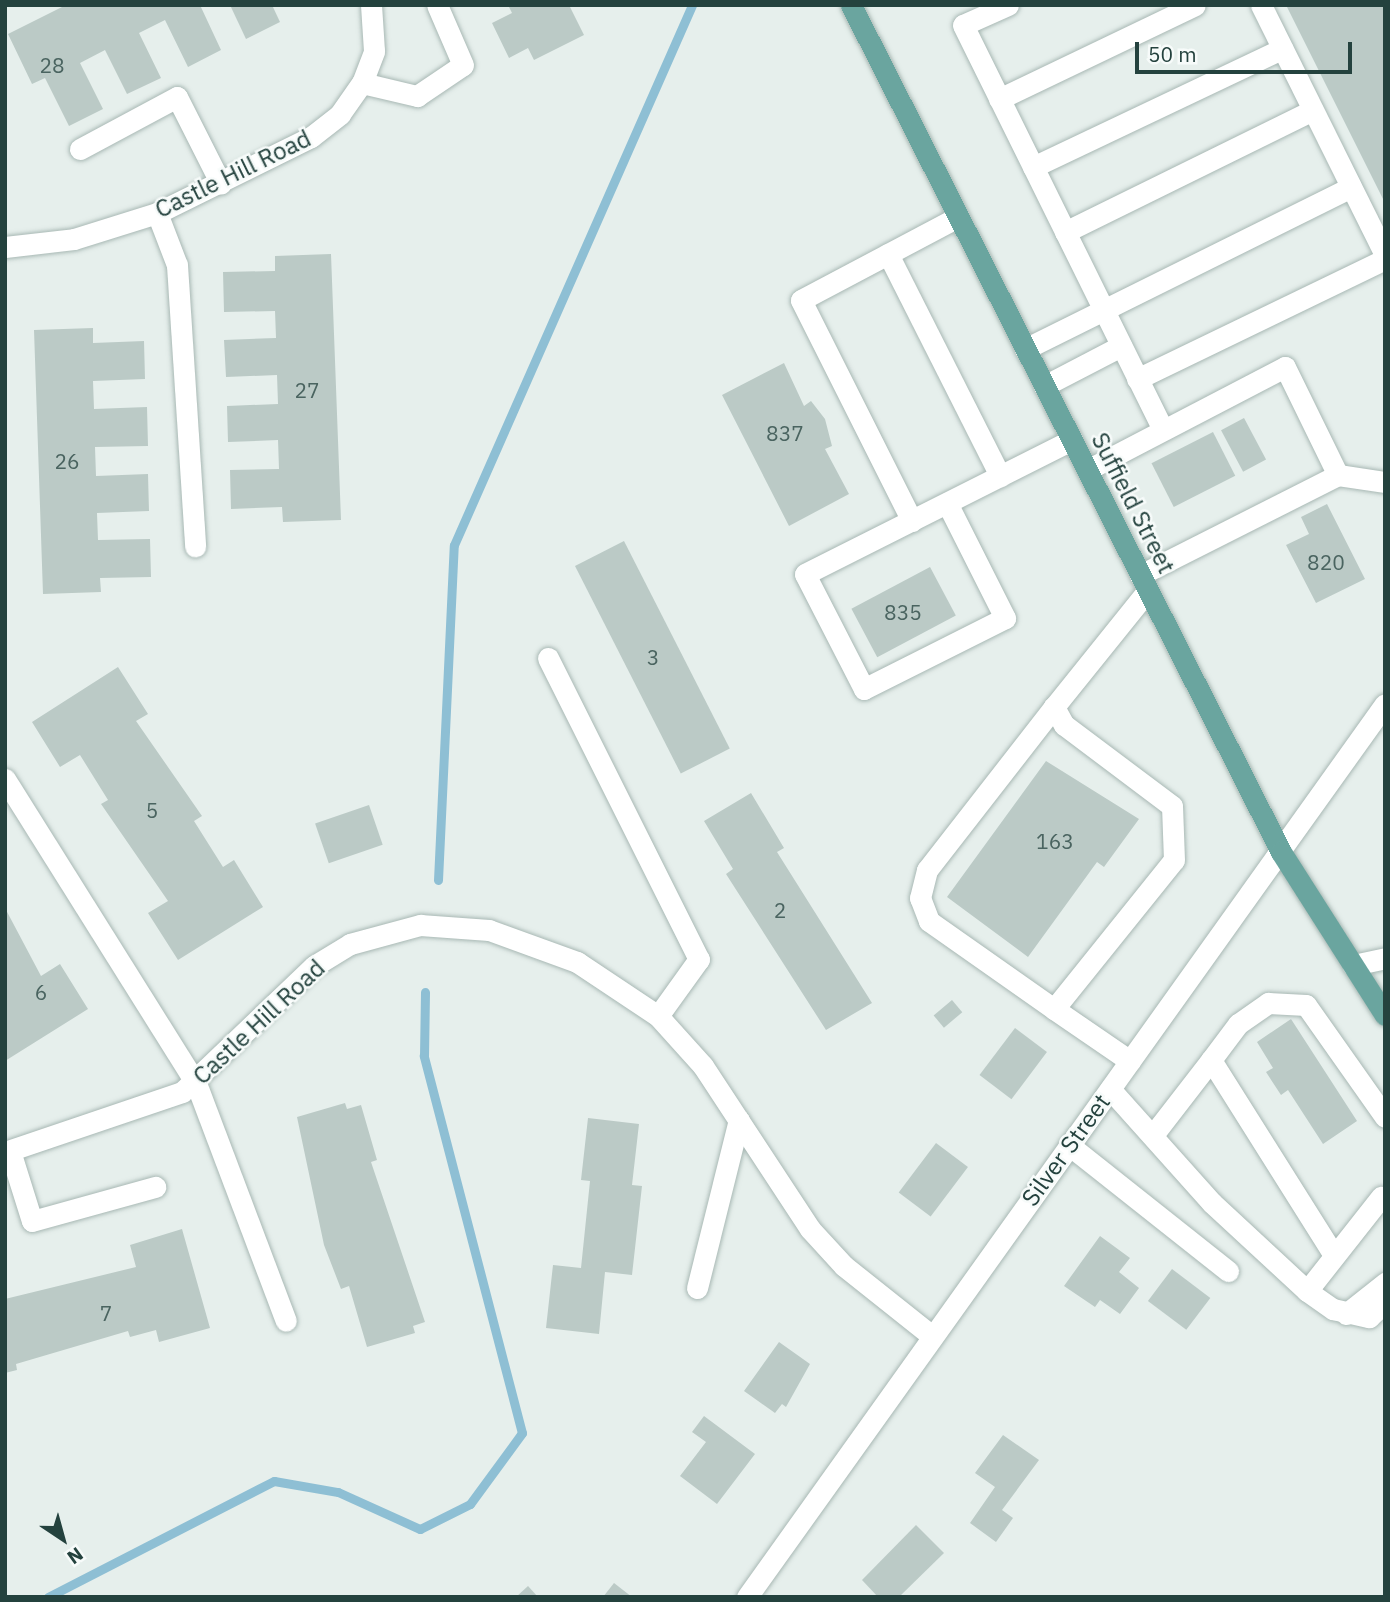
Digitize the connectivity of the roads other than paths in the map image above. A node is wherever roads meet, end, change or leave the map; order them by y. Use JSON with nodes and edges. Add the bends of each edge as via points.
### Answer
{"nodes":[{"id":1,"x":371,"y":5,"type":"edge"},
{"id":2,"x":437,"y":5,"type":"edge"},
{"id":3,"x":1008,"y":5,"type":"edge"},
{"id":4,"x":1195,"y":5,"type":"edge"},
{"id":5,"x":1261,"y":5,"type":"edge"},
{"id":6,"x":854,"y":6,"type":"edge"},
{"id":7,"x":1282,"y":48,"type":"junction"},
{"id":8,"x":362,"y":83,"type":"junction"},
{"id":9,"x":999,"y":99,"type":"junction"},
{"id":10,"x":1313,"y":110,"type":"junction"},
{"id":11,"x":80,"y":149,"type":"dead end"},
{"id":12,"x":1033,"y":167,"type":"junction"},
{"id":13,"x":221,"y":184,"type":"junction"},
{"id":14,"x":1351,"y":187,"type":"junction"},
{"id":15,"x":157,"y":213,"type":"junction"},
{"id":16,"x":958,"y":217,"type":"junction"},
{"id":17,"x":1065,"y":232,"type":"junction"},
{"id":18,"x":5,"y":247,"type":"edge"},
{"id":19,"x":888,"y":254,"type":"junction"},
{"id":20,"x":1385,"y":257,"type":"edge"},
{"id":21,"x":1102,"y":307,"type":"junction"},
{"id":22,"x":1121,"y":346,"type":"junction"},
{"id":23,"x":1025,"y":349,"type":"junction"},
{"id":24,"x":1137,"y":379,"type":"junction"},
{"id":25,"x":1044,"y":386,"type":"junction"},
{"id":26,"x":1163,"y":429,"type":"junction"},
{"id":27,"x":1072,"y":440,"type":"junction"},
{"id":28,"x":1087,"y":470,"type":"junction"},
{"id":29,"x":1338,"y":475,"type":"junction"},
{"id":30,"x":1000,"y":476,"type":"junction"},
{"id":31,"x":1385,"y":482,"type":"edge"},
{"id":32,"x":947,"y":503,"type":"junction"},
{"id":33,"x":912,"y":521,"type":"junction"},
{"id":34,"x":195,"y":545,"type":"dead end"},
{"id":35,"x":1144,"y":583,"type":"junction"},
{"id":36,"x":548,"y":658,"type":"dead end"},
{"id":37,"x":1385,"y":704,"type":"edge"},
{"id":38,"x":1054,"y":707,"type":"junction"},
{"id":39,"x":5,"y":779,"type":"edge"},
{"id":40,"x":1281,"y":852,"type":"junction"},
{"id":41,"x":1385,"y":958,"type":"edge"},
{"id":42,"x":1353,"y":965,"type":"junction"},
{"id":43,"x":1054,"y":1009,"type":"junction"},
{"id":44,"x":1385,"y":1015,"type":"edge"},
{"id":45,"x":658,"y":1016,"type":"junction"},
{"id":46,"x":1211,"y":1060,"type":"junction"},
{"id":47,"x":1130,"y":1062,"type":"junction"},
{"id":48,"x":196,"y":1083,"type":"junction"},
{"id":49,"x":1110,"y":1089,"type":"junction"},
{"id":50,"x":1385,"y":1117,"type":"edge"},
{"id":51,"x":739,"y":1120,"type":"junction"},
{"id":52,"x":1153,"y":1135,"type":"junction"},
{"id":53,"x":1069,"y":1145,"type":"junction"},
{"id":54,"x":8,"y":1152,"type":"edge"},
{"id":55,"x":155,"y":1187,"type":"dead end"},
{"id":56,"x":1381,"y":1197,"type":"dead end"},
{"id":57,"x":1334,"y":1255,"type":"junction"},
{"id":58,"x":1228,"y":1271,"type":"dead end"},
{"id":59,"x":1385,"y":1283,"type":"edge"},
{"id":60,"x":697,"y":1288,"type":"dead end"},
{"id":61,"x":1307,"y":1291,"type":"junction"},
{"id":62,"x":1385,"y":1302,"type":"edge"},
{"id":63,"x":1346,"y":1314,"type":"junction"},
{"id":64,"x":286,"y":1321,"type":"dead end"},
{"id":65,"x":933,"y":1336,"type":"junction"},
{"id":66,"x":747,"y":1597,"type":"edge"}],
"edges":[{"from":1,"to":8,"type":"street","name":"Castle Hill Road","via":[[374,51]]},
{"from":2,"to":8,"type":"street","via":[[463,65],[417,96]]},
{"from":3,"to":9,"type":"street","via":[[963,25]]},
{"from":4,"to":9,"type":"street"},
{"from":5,"to":7,"type":"street"},
{"from":6,"to":16,"type":"main road","name":"Suffield Street"},
{"from":7,"to":10,"type":"street"},
{"from":7,"to":12,"type":"street"},
{"from":8,"to":13,"type":"street","name":"Castle Hill Road","via":[[340,114],[311,138]]},
{"from":9,"to":12,"type":"street"},
{"from":10,"to":14,"type":"street"},
{"from":10,"to":17,"type":"street"},
{"from":11,"to":13,"type":"street","via":[[177,97]]},
{"from":12,"to":17,"type":"street"},
{"from":13,"to":15,"type":"street","name":"Castle Hill Road"},
{"from":14,"to":20,"type":"street"},
{"from":14,"to":21,"type":"street"},
{"from":15,"to":18,"type":"street","name":"Castle Hill Road","via":[[74,239]]},
{"from":15,"to":34,"type":"street","via":[[177,265]]},
{"from":16,"to":19,"type":"street"},
{"from":16,"to":23,"type":"main road","name":"Suffield Street"},
{"from":17,"to":21,"type":"street"},
{"from":19,"to":30,"type":"street"},
{"from":19,"to":33,"type":"street","via":[[801,300]]},
{"from":20,"to":24,"type":"street"},
{"from":21,"to":22,"type":"street"},
{"from":21,"to":23,"type":"street"},
{"from":22,"to":24,"type":"street"},
{"from":22,"to":25,"type":"street"},
{"from":23,"to":25,"type":"main road","name":"Suffield Street"},
{"from":24,"to":26,"type":"street"},
{"from":25,"to":27,"type":"main road","name":"Suffield Street"},
{"from":26,"to":28,"type":"street"},
{"from":26,"to":29,"type":"street","via":[[1285,367]]},
{"from":27,"to":28,"type":"main road","name":"Suffield Street"},
{"from":27,"to":30,"type":"street"},
{"from":28,"to":35,"type":"main road","name":"Suffield Street"},
{"from":29,"to":31,"type":"street"},
{"from":29,"to":35,"type":"street"},
{"from":30,"to":32,"type":"street"},
{"from":32,"to":33,"type":"street"},
{"from":32,"to":33,"type":"street","via":[[1004,618],[864,689],[805,574]]},
{"from":35,"to":38,"type":"street"},
{"from":35,"to":40,"type":"main road","name":"Suffield Street"},
{"from":36,"to":45,"type":"street","via":[[699,959]]},
{"from":37,"to":40,"type":"street","name":"Silver Street"},
{"from":38,"to":43,"type":"street","via":[[1064,725],[1172,806],[1174,860]]},
{"from":38,"to":43,"type":"street","via":[[928,870],[920,898],[929,921]]},
{"from":39,"to":48,"type":"street"},
{"from":40,"to":42,"type":"main road","name":"Suffield Street"},
{"from":40,"to":47,"type":"street","name":"Silver Street"},
{"from":41,"to":42,"type":"street"},
{"from":42,"to":44,"type":"main road","name":"Suffield Street"},
{"from":43,"to":47,"type":"street"},
{"from":45,"to":48,"type":"street","name":"Castle Hill Road","via":[[599,973],[535,944],[463,926],[403,927],[350,944],[314,967]]},
{"from":45,"to":51,"type":"street","name":"Castle Hill Road"},
{"from":46,"to":50,"type":"street","via":[[1238,1024],[1268,1003],[1306,1005]]},
{"from":46,"to":52,"type":"street"},
{"from":46,"to":57,"type":"street"},
{"from":47,"to":49,"type":"street","name":"Silver Street"},
{"from":48,"to":54,"type":"street","name":"Castle Hill Road","via":[[142,1110]]},
{"from":48,"to":64,"type":"street"},
{"from":49,"to":52,"type":"street"},
{"from":49,"to":53,"type":"street","name":"Silver Street"},
{"from":51,"to":60,"type":"street"},
{"from":51,"to":65,"type":"street","name":"Castle Hill Road","via":[[827,1249]]},
{"from":52,"to":61,"type":"street","via":[[1212,1203]]},
{"from":53,"to":58,"type":"street"},
{"from":53,"to":65,"type":"street","name":"Silver Street"},
{"from":54,"to":55,"type":"street","via":[[32,1221]]},
{"from":56,"to":57,"type":"street"},
{"from":57,"to":61,"type":"street"},
{"from":59,"to":63,"type":"street"},
{"from":61,"to":63,"type":"street"},
{"from":62,"to":63,"type":"street","via":[[1368,1317]]},
{"from":65,"to":66,"type":"street","name":"Silver Street"}]}
